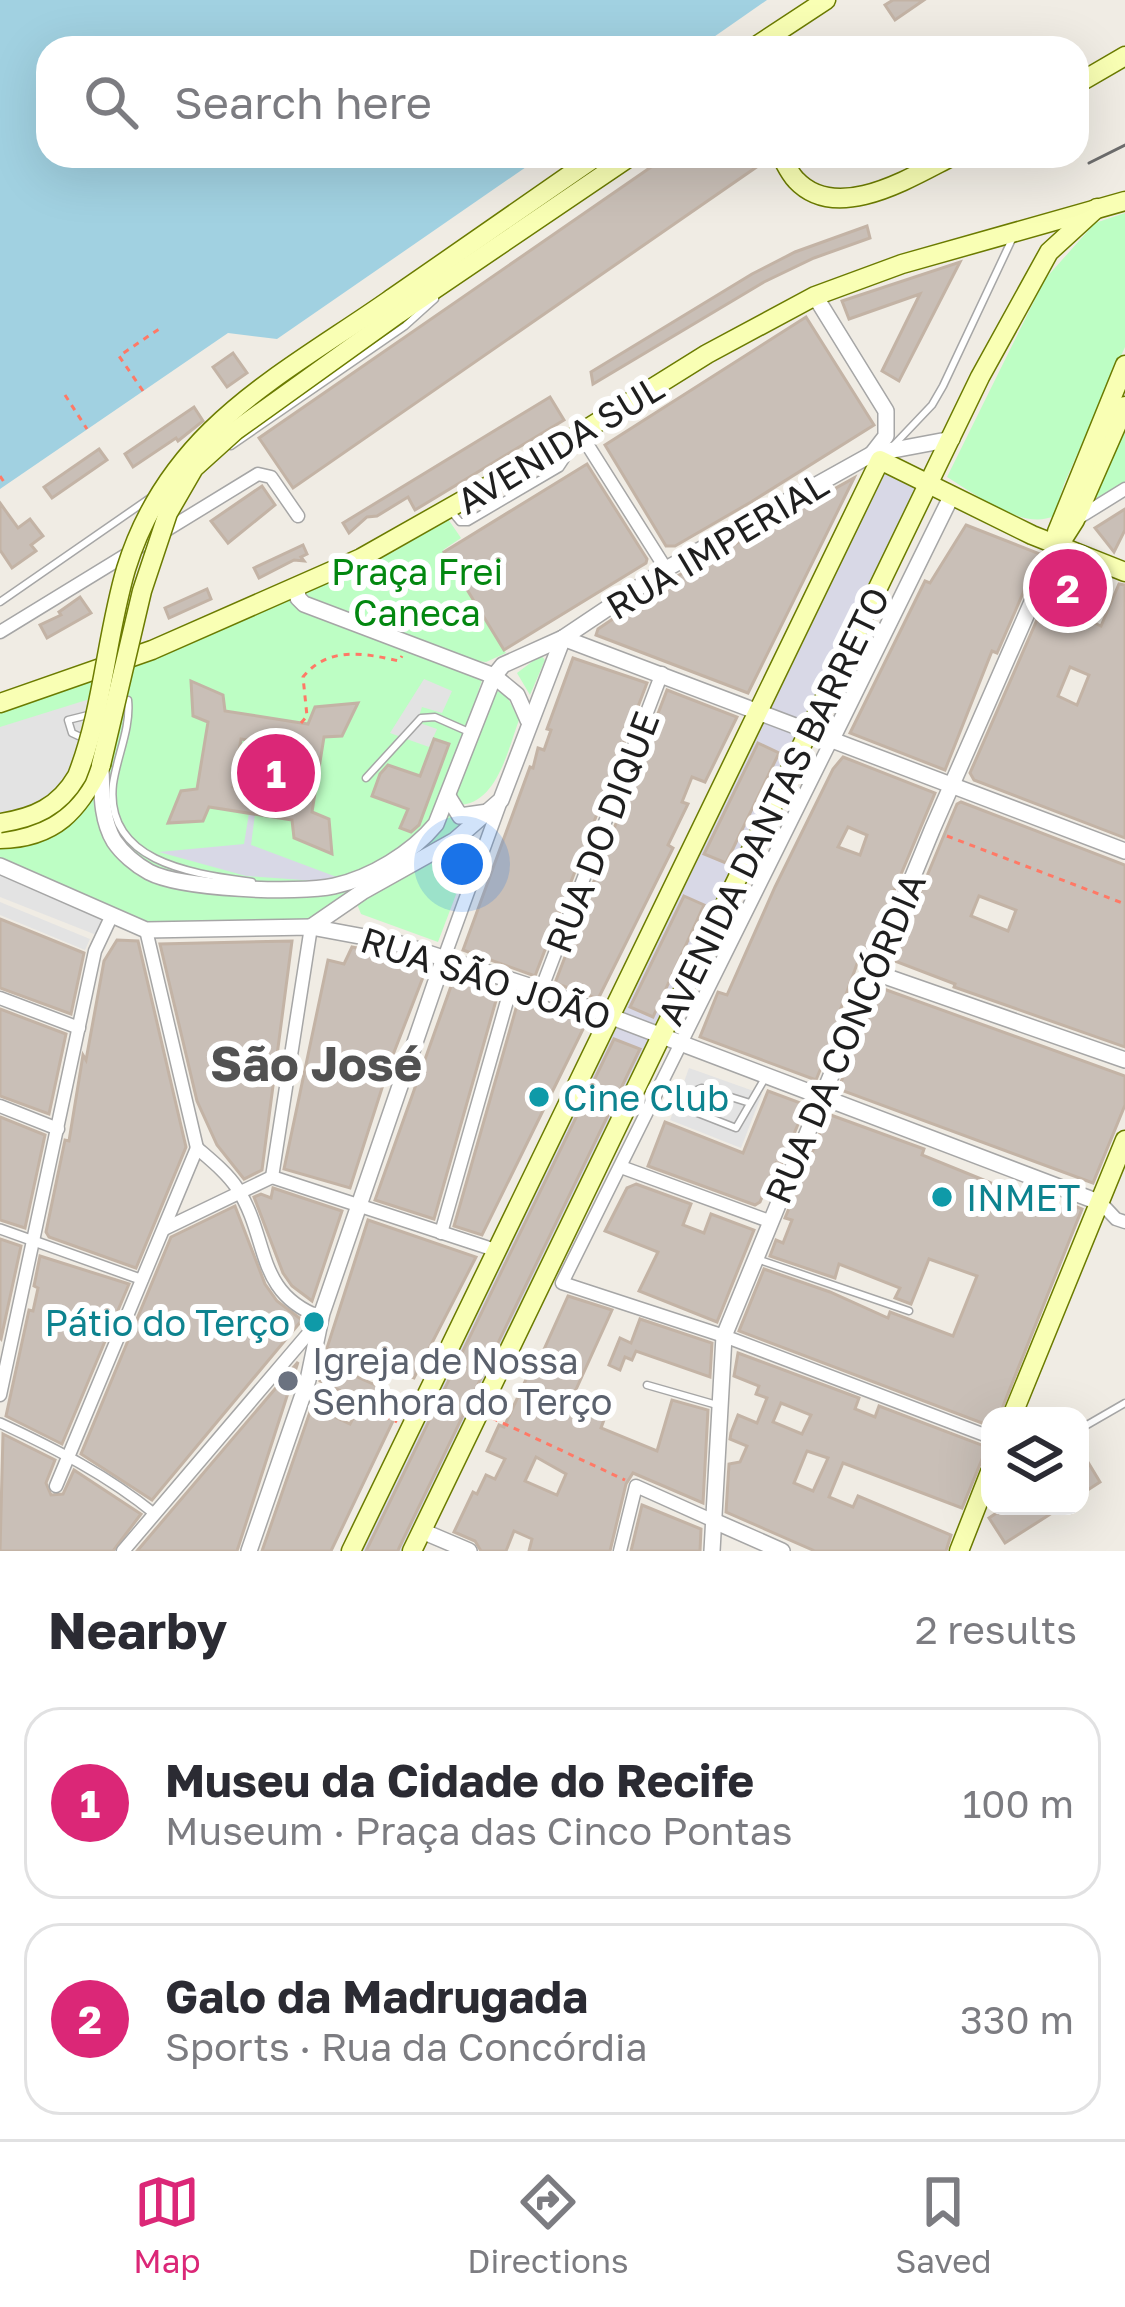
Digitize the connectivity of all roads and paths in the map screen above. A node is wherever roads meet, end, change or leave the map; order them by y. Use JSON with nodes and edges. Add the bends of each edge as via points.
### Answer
{"nodes":[{"id":1,"x":826,"y":0,"type":"edge"},
{"id":2,"x":771,"y":36,"type":"edge"},
{"id":3,"x":1125,"y":56,"type":"edge"},
{"id":4,"x":1089,"y":77,"type":"edge"},
{"id":5,"x":581,"y":168,"type":"edge"},
{"id":6,"x":613,"y":168,"type":"edge"},
{"id":7,"x":788,"y":168,"type":"edge"},
{"id":8,"x":924,"y":168,"type":"edge"},
{"id":9,"x":1125,"y":189,"type":"edge"},
{"id":10,"x":1125,"y":201,"type":"edge"},
{"id":11,"x":1097,"y":208,"type":"junction"},
{"id":12,"x":1015,"y":232,"type":"junction"},
{"id":13,"x":478,"y":260,"type":"junction"},
{"id":14,"x":815,"y":296,"type":"junction"},
{"id":15,"x":394,"y":306,"type":"junction"},
{"id":16,"x":163,"y":327,"type":"dead end"},
{"id":17,"x":1125,"y":365,"type":"edge"},
{"id":18,"x":143,"y":392,"type":"dead end"},
{"id":19,"x":65,"y":395,"type":"dead end"},
{"id":20,"x":1125,"y":406,"type":"edge"},
{"id":21,"x":87,"y":430,"type":"dead end"},
{"id":22,"x":573,"y":437,"type":"junction"},
{"id":23,"x":952,"y":439,"type":"junction"},
{"id":24,"x":880,"y":455,"type":"junction"},
{"id":25,"x":0,"y":476,"type":"edge"},
{"id":26,"x":930,"y":482,"type":"junction"},
{"id":27,"x":6,"y":485,"type":"dead end"},
{"id":28,"x":1125,"y":489,"type":"edge"},
{"id":29,"x":951,"y":497,"type":"junction"},
{"id":30,"x":298,"y":516,"type":"dead end"},
{"id":31,"x":1070,"y":520,"type":"junction"},
{"id":32,"x":1058,"y":545,"type":"junction"},
{"id":33,"x":1090,"y":558,"type":"junction"},
{"id":34,"x":666,"y":568,"type":"junction"},
{"id":35,"x":1125,"y":572,"type":"edge"},
{"id":36,"x":300,"y":596,"type":"junction"},
{"id":37,"x":0,"y":602,"type":"edge"},
{"id":38,"x":0,"y":632,"type":"edge"},
{"id":39,"x":563,"y":638,"type":"junction"},
{"id":40,"x":405,"y":651,"type":"dead end"},
{"id":41,"x":88,"y":673,"type":"junction"},
{"id":42,"x":662,"y":673,"type":"junction"},
{"id":43,"x":494,"y":676,"type":"junction"},
{"id":44,"x":128,"y":700,"type":"junction"},
{"id":45,"x":0,"y":704,"type":"edge"},
{"id":46,"x":758,"y":710,"type":"junction"},
{"id":47,"x":529,"y":721,"type":"junction"},
{"id":48,"x":301,"y":723,"type":"dead end"},
{"id":49,"x":810,"y":730,"type":"junction"},
{"id":50,"x":472,"y":733,"type":"junction"},
{"id":51,"x":832,"y":739,"type":"junction"},
{"id":52,"x":110,"y":761,"type":"junction"},
{"id":53,"x":366,"y":778,"type":"dead end"},
{"id":54,"x":952,"y":784,"type":"junction"},
{"id":55,"x":448,"y":798,"type":"junction"},
{"id":56,"x":495,"y":805,"type":"junction"},
{"id":57,"x":0,"y":823,"type":"edge"},
{"id":58,"x":932,"y":830,"type":"junction"},
{"id":59,"x":0,"y":839,"type":"edge"},
{"id":60,"x":1125,"y":851,"type":"edge"},
{"id":61,"x":0,"y":866,"type":"edge"},
{"id":62,"x":303,"y":889,"type":"junction"},
{"id":63,"x":1125,"y":904,"type":"edge"},
{"id":64,"x":112,"y":915,"type":"junction"},
{"id":65,"x":310,"y":927,"type":"junction"},
{"id":66,"x":146,"y":930,"type":"junction"},
{"id":67,"x":444,"y":958,"type":"junction"},
{"id":68,"x":873,"y":972,"type":"junction"},
{"id":69,"x":512,"y":980,"type":"junction"},
{"id":70,"x":541,"y":990,"type":"junction"},
{"id":71,"x":0,"y":998,"type":"edge"},
{"id":72,"x":608,"y":1016,"type":"junction"},
{"id":73,"x":79,"y":1028,"type":"junction"},
{"id":74,"x":662,"y":1036,"type":"junction"},
{"id":75,"x":684,"y":1044,"type":"junction"},
{"id":76,"x":1125,"y":1060,"type":"edge"},
{"id":77,"x":766,"y":1075,"type":"junction"},
{"id":78,"x":820,"y":1096,"type":"junction"},
{"id":79,"x":750,"y":1103,"type":"junction"},
{"id":80,"x":0,"y":1106,"type":"edge"},
{"id":81,"x":58,"y":1129,"type":"junction"},
{"id":82,"x":1125,"y":1140,"type":"edge"},
{"id":83,"x":197,"y":1148,"type":"junction"},
{"id":84,"x":621,"y":1168,"type":"junction"},
{"id":85,"x":272,"y":1177,"type":"junction"},
{"id":86,"x":243,"y":1188,"type":"junction"},
{"id":87,"x":1101,"y":1203,"type":"junction"},
{"id":88,"x":358,"y":1205,"type":"junction"},
{"id":89,"x":769,"y":1221,"type":"junction"},
{"id":90,"x":1125,"y":1222,"type":"edge"},
{"id":91,"x":0,"y":1229,"type":"edge"},
{"id":92,"x":164,"y":1229,"type":"junction"},
{"id":93,"x":441,"y":1233,"type":"junction"},
{"id":94,"x":34,"y":1241,"type":"junction"},
{"id":95,"x":495,"y":1250,"type":"junction"},
{"id":96,"x":754,"y":1257,"type":"junction"},
{"id":97,"x":143,"y":1280,"type":"junction"},
{"id":98,"x":909,"y":1311,"type":"dead end"},
{"id":99,"x":320,"y":1319,"type":"junction"},
{"id":100,"x":724,"y":1336,"type":"junction"},
{"id":101,"x":3,"y":1371,"type":"edge"},
{"id":102,"x":308,"y":1380,"type":"junction"},
{"id":103,"x":647,"y":1385,"type":"dead end"},
{"id":104,"x":0,"y":1395,"type":"edge"},
{"id":105,"x":1125,"y":1402,"type":"edge"},
{"id":106,"x":720,"y":1406,"type":"junction"},
{"id":107,"x":1016,"y":1407,"type":"edge"},
{"id":108,"x":479,"y":1412,"type":"junction"},
{"id":109,"x":0,"y":1423,"type":"edge"},
{"id":110,"x":1089,"y":1424,"type":"edge"},
{"id":111,"x":410,"y":1428,"type":"junction"},
{"id":112,"x":981,"y":1434,"type":"edge"},
{"id":113,"x":70,"y":1455,"type":"junction"},
{"id":114,"x":56,"y":1486,"type":"dead end"},
{"id":115,"x":636,"y":1486,"type":"junction"},
{"id":116,"x":981,"y":1497,"type":"edge"},
{"id":117,"x":155,"y":1514,"type":"junction"},
{"id":118,"x":714,"y":1521,"type":"junction"},
{"id":119,"x":422,"y":1531,"type":"junction"},
{"id":120,"x":123,"y":1551,"type":"edge"},
{"id":121,"x":249,"y":1551,"type":"edge"},
{"id":122,"x":351,"y":1551,"type":"edge"},
{"id":123,"x":412,"y":1551,"type":"edge"},
{"id":124,"x":469,"y":1551,"type":"edge"},
{"id":125,"x":620,"y":1551,"type":"edge"},
{"id":126,"x":712,"y":1551,"type":"edge"},
{"id":127,"x":782,"y":1551,"type":"edge"},
{"id":128,"x":958,"y":1551,"type":"edge"}],
"edges":[{"from":1,"to":2,"type":"main road"},
{"from":3,"to":4,"type":"main road"},
{"from":5,"to":15,"type":"main road"},
{"from":6,"to":13,"type":"main road"},
{"from":7,"to":8,"type":"main road","via":[[797,182],[830,199],[853,198]]},
{"from":9,"to":11,"type":"lane"},
{"from":10,"to":11,"type":"main road","name":"AVENIDA SUL"},
{"from":11,"to":12,"type":"main road","name":"AVENIDA SUL"},
{"from":11,"to":23,"type":"main road","name":"AVENIDA DANTAS BARRETO","via":[[1049,253]]},
{"from":12,"to":14,"type":"main road","name":"AVENIDA SUL"},
{"from":12,"to":24,"type":"lane","via":[[932,405]]},
{"from":13,"to":15,"type":"main road"},
{"from":13,"to":37,"type":"lane","via":[[405,326]]},
{"from":14,"to":22,"type":"main road","name":"AVENIDA SUL"},
{"from":14,"to":24,"type":"street","name":"AVENIDA DANTAS BARRETO","via":[[886,411]]},
{"from":15,"to":52,"type":"main road","bridge":true,"via":[[194,468],[168,513],[142,591]]},
{"from":15,"to":57,"type":"main road","bridge":true,"via":[[224,415],[180,462],[127,568],[77,776],[37,815]]},
{"from":16,"to":18,"type":"path","via":[[119,356]]},
{"from":17,"to":31,"type":"main road"},
{"from":19,"to":21,"type":"path"},
{"from":20,"to":31,"type":"main road"},
{"from":22,"to":34,"type":"street"},
{"from":22,"to":36,"type":"main road","name":"AVENIDA SUL"},
{"from":23,"to":24,"type":"street","name":"RUA IMPERIAL"},
{"from":23,"to":26,"type":"main road","name":"AVENIDA DANTAS BARRETO"},
{"from":24,"to":26,"type":"main road"},
{"from":24,"to":34,"type":"street","name":"RUA IMPERIAL"},
{"from":24,"to":46,"type":"main road","name":"AVENIDA DANTAS BARRETO"},
{"from":25,"to":27,"type":"path"},
{"from":26,"to":29,"type":"main road"},
{"from":26,"to":49,"type":"main road","name":"AVENIDA DANTAS BARRETO"},
{"from":28,"to":31,"type":"street"},
{"from":29,"to":32,"type":"main road"},
{"from":29,"to":51,"type":"street","name":"AVENIDA DANTAS BARRETO"},
{"from":30,"to":38,"type":"street","via":[[271,477],[258,474]]},
{"from":31,"to":32,"type":"main road"},
{"from":31,"to":33,"type":"main road"},
{"from":32,"to":33,"type":"main road"},
{"from":32,"to":54,"type":"street","name":"RUA DA CONCÓRDIA"},
{"from":33,"to":35,"type":"main road"},
{"from":34,"to":39,"type":"street","name":"RUA IMPERIAL"},
{"from":36,"to":41,"type":"main road","name":"AVENIDA SUL","via":[[276,597]]},
{"from":36,"to":43,"type":"street"},
{"from":39,"to":42,"type":"street"},
{"from":39,"to":43,"type":"street","name":"RUA IMPERIAL","via":[[503,664]]},
{"from":39,"to":47,"type":"street"},
{"from":40,"to":48,"type":"path","via":[[399,661],[356,652],[314,663],[303,677]]},
{"from":41,"to":44,"type":"lane"},
{"from":41,"to":45,"type":"main road","name":"AVENIDA SUL"},
{"from":42,"to":46,"type":"street"},
{"from":42,"to":70,"type":"street","name":"RUA DO DIQUE"},
{"from":43,"to":47,"type":"street","via":[[517,695]]},
{"from":43,"to":50,"type":"street"},
{"from":44,"to":52,"type":"lane"},
{"from":44,"to":52,"type":"lane","via":[[68,721],[75,736],[110,745]]},
{"from":46,"to":49,"type":"street"},
{"from":46,"to":72,"type":"main road","name":"AVENIDA DANTAS BARRETO"},
{"from":47,"to":56,"type":"street"},
{"from":49,"to":51,"type":"street"},
{"from":49,"to":74,"type":"main road","name":"AVENIDA DANTAS BARRETO"},
{"from":50,"to":53,"type":"lane","via":[[422,718]]},
{"from":50,"to":55,"type":"street"},
{"from":51,"to":54,"type":"street"},
{"from":51,"to":75,"type":"street","name":"AVENIDA DANTAS BARRETO"},
{"from":52,"to":59,"type":"main road","via":[[60,822]]},
{"from":52,"to":62,"type":"lane","via":[[114,802],[150,858],[193,873]]},
{"from":52,"to":62,"type":"street","via":[[106,821],[115,842],[148,872]]},
{"from":54,"to":58,"type":"street","name":"RUA DA CONCÓRDIA"},
{"from":54,"to":60,"type":"street"},
{"from":55,"to":56,"type":"street","via":[[460,816]]},
{"from":55,"to":62,"type":"street","via":[[422,842],[399,857],[336,886]]},
{"from":56,"to":65,"type":"street","via":[[454,840]]},
{"from":56,"to":67,"type":"street"},
{"from":58,"to":63,"type":"path"},
{"from":58,"to":68,"type":"street","name":"RUA DA CONCÓRDIA"},
{"from":61,"to":64,"type":"street"},
{"from":64,"to":66,"type":"street"},
{"from":64,"to":73,"type":"street","via":[[95,951]]},
{"from":65,"to":66,"type":"street","name":"RUA SÃO JOÃO"},
{"from":65,"to":67,"type":"street","name":"RUA SÃO JOÃO"},
{"from":65,"to":85,"type":"street"},
{"from":66,"to":83,"type":"street"},
{"from":67,"to":69,"type":"street","name":"RUA SÃO JOÃO"},
{"from":67,"to":88,"type":"street"},
{"from":68,"to":76,"type":"street"},
{"from":68,"to":78,"type":"street","name":"RUA DA CONCÓRDIA"},
{"from":69,"to":70,"type":"street","name":"RUA SÃO JOÃO"},
{"from":69,"to":93,"type":"street"},
{"from":70,"to":72,"type":"street","name":"RUA SÃO JOÃO"},
{"from":71,"to":73,"type":"street"},
{"from":72,"to":74,"type":"street","name":"RUA SÃO JOÃO"},
{"from":72,"to":95,"type":"main road","name":"AVENIDA DANTAS BARRETO"},
{"from":73,"to":81,"type":"street"},
{"from":74,"to":75,"type":"street","name":"RUA SÃO JOÃO"},
{"from":74,"to":108,"type":"main road","name":"AVENIDA DANTAS BARRETO"},
{"from":75,"to":77,"type":"street","name":"RUA SÃO JOÃO"},
{"from":75,"to":84,"type":"street","name":"AVENIDA DANTAS BARRETO"},
{"from":77,"to":78,"type":"street","name":"RUA SÃO JOÃO"},
{"from":77,"to":79,"type":"lane"},
{"from":78,"to":87,"type":"street","name":"RUA SÃO JOÃO"},
{"from":78,"to":89,"type":"street","name":"RUA DA CONCÓRDIA"},
{"from":79,"to":79,"type":"lane","via":[[730,1129],[690,1107],[702,1088]]},
{"from":80,"to":81,"type":"street"},
{"from":81,"to":94,"type":"street"},
{"from":82,"to":87,"type":"main road"},
{"from":83,"to":86,"type":"street"},
{"from":83,"to":92,"type":"street"},
{"from":84,"to":89,"type":"street"},
{"from":84,"to":100,"type":"street","name":"AVENIDA DANTAS BARRETO","via":[[562,1283]]},
{"from":85,"to":86,"type":"street"},
{"from":85,"to":88,"type":"street"},
{"from":86,"to":92,"type":"street"},
{"from":86,"to":99,"type":"street","via":[[279,1291]]},
{"from":87,"to":90,"type":"street","name":"RUA SÃO JOÃO"},
{"from":87,"to":107,"type":"main road"},
{"from":88,"to":93,"type":"street"},
{"from":88,"to":99,"type":"street"},
{"from":89,"to":96,"type":"street","name":"RUA DA CONCÓRDIA"},
{"from":91,"to":94,"type":"street"},
{"from":92,"to":97,"type":"street"},
{"from":93,"to":95,"type":"street"},
{"from":94,"to":97,"type":"street"},
{"from":94,"to":101,"type":"street"},
{"from":95,"to":111,"type":"main road","name":"AVENIDA DANTAS BARRETO"},
{"from":96,"to":98,"type":"lane"},
{"from":96,"to":100,"type":"street","name":"RUA DA CONCÓRDIA"},
{"from":97,"to":113,"type":"street"},
{"from":99,"to":102,"type":"street"},
{"from":99,"to":117,"type":"street"},
{"from":100,"to":106,"type":"street","name":"RUA DA CONCÓRDIA"},
{"from":100,"to":112,"type":"street"},
{"from":101,"to":104,"type":"street"},
{"from":102,"to":111,"type":"path"},
{"from":102,"to":121,"type":"street"},
{"from":103,"to":106,"type":"lane"},
{"from":105,"to":110,"type":"lane"},
{"from":106,"to":118,"type":"street","name":"RUA DA CONCÓRDIA"},
{"from":108,"to":115,"type":"path"},
{"from":108,"to":119,"type":"main road","name":"AVENIDA DANTAS BARRETO"},
{"from":109,"to":113,"type":"street"},
{"from":111,"to":122,"type":"main road","name":"AVENIDA DANTAS BARRETO"},
{"from":113,"to":114,"type":"street"},
{"from":113,"to":117,"type":"street"},
{"from":115,"to":118,"type":"street"},
{"from":115,"to":125,"type":"street"},
{"from":116,"to":128,"type":"main road"},
{"from":117,"to":120,"type":"street"},
{"from":118,"to":126,"type":"street","name":"RUA DA CONCÓRDIA"},
{"from":118,"to":127,"type":"street"},
{"from":119,"to":123,"type":"main road","name":"AVENIDA DANTAS BARRETO"},
{"from":119,"to":124,"type":"street"}]}
